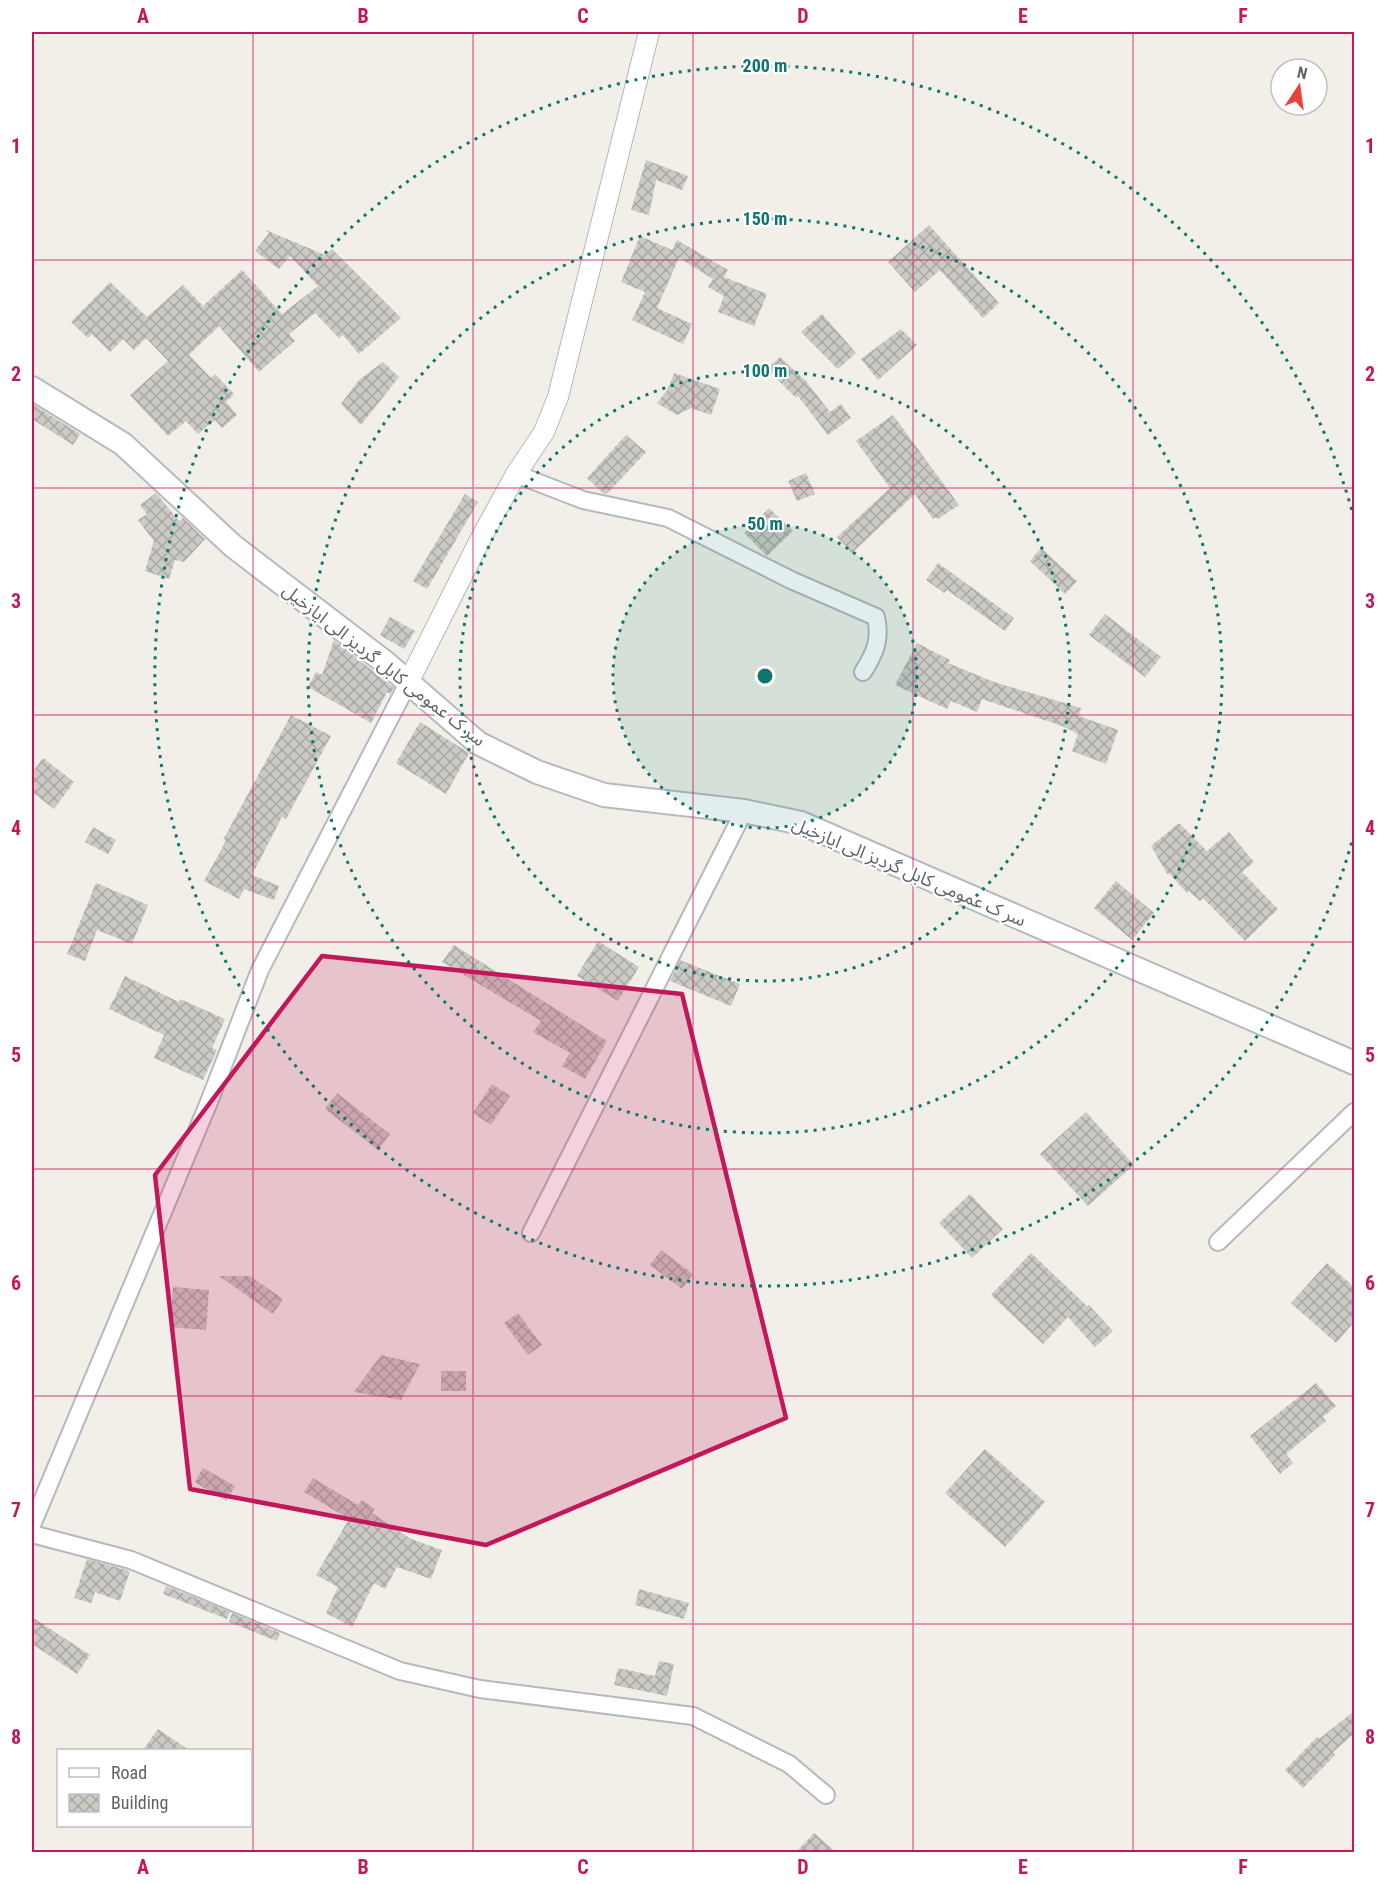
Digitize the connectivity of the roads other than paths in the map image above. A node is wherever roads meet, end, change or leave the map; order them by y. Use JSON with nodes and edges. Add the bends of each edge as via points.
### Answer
{"nodes":[{"id":1,"x":649,"y":32,"type":"edge"},
{"id":2,"x":32,"y":388,"type":"edge"},
{"id":3,"x":516,"y":474,"type":"junction"},
{"id":4,"x":863,"y":672,"type":"dead end"},
{"id":5,"x":408,"y":683,"type":"junction"},
{"id":6,"x":744,"y":811,"type":"junction"},
{"id":7,"x":1354,"y":1063,"type":"edge"},
{"id":8,"x":1354,"y":1112,"type":"edge"},
{"id":9,"x":531,"y":1233,"type":"dead end"},
{"id":10,"x":1218,"y":1242,"type":"dead end"},
{"id":11,"x":32,"y":1525,"type":"edge"},
{"id":12,"x":32,"y":1534,"type":"edge"},
{"id":13,"x":826,"y":1795,"type":"dead end"}],
"edges":[{"from":1,"to":3,"type":"street","via":[[558,397],[544,432]]},
{"from":2,"to":5,"type":"main road","name":"سر ک عمومی کابل گردیز الی ایازخیل","via":[[123,444],[233,546]]},
{"from":3,"to":4,"type":"street","via":[[583,500],[668,518],[791,580],[876,617],[880,632],[876,652]]},
{"from":3,"to":5,"type":"street"},
{"from":5,"to":6,"type":"main road","name":"سر ک عمومی کابل گردیز الی ایازخیل","via":[[478,743],[537,772],[604,795]]},
{"from":5,"to":11,"type":"street","via":[[260,970]]},
{"from":6,"to":7,"type":"main road","name":"سر ک عمومی کابل گردیز الی ایازخیل","via":[[801,823]]},
{"from":6,"to":9,"type":"street"},
{"from":8,"to":10,"type":"street"},
{"from":12,"to":13,"type":"street","via":[[131,1560],[400,1671],[480,1689],[693,1716],[789,1764]]}]}
